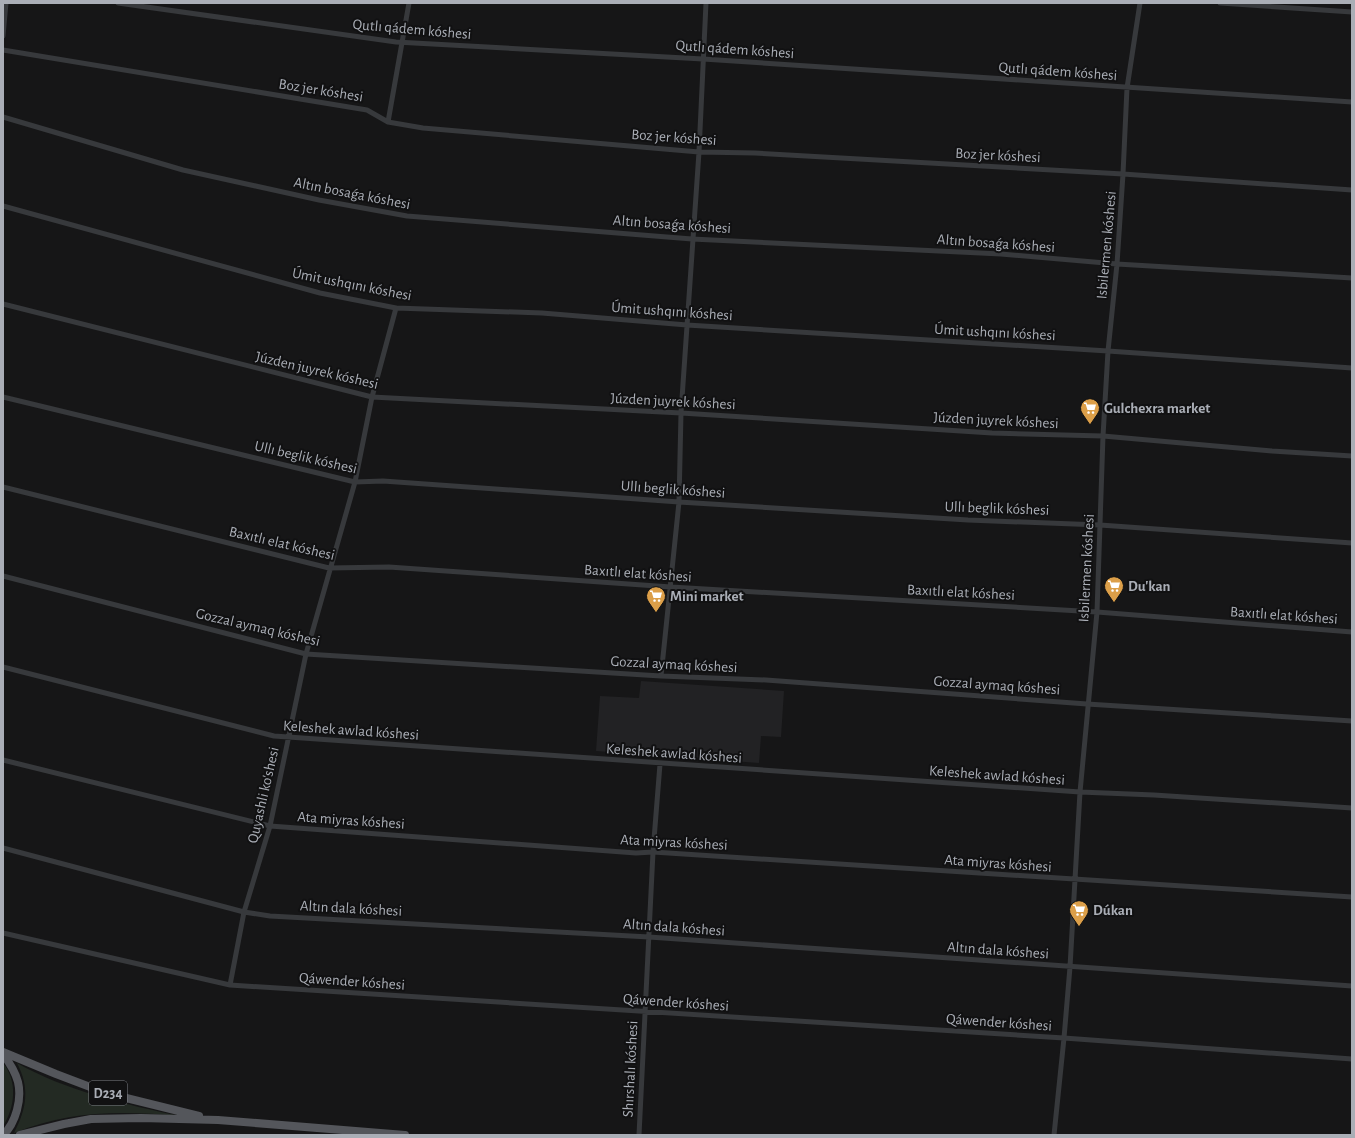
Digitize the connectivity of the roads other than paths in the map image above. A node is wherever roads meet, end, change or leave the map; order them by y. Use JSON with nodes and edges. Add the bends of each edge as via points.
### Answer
{"nodes":[{"id":1,"x":6,"y":3,"type":"edge"},
{"id":2,"x":118,"y":3,"type":"edge"},
{"id":3,"x":409,"y":3,"type":"edge"},
{"id":4,"x":706,"y":3,"type":"edge"},
{"id":5,"x":1140,"y":3,"type":"edge"},
{"id":6,"x":1220,"y":3,"type":"edge"},
{"id":7,"x":1352,"y":12,"type":"edge"},
{"id":8,"x":3,"y":36,"type":"edge"},
{"id":9,"x":402,"y":42,"type":"junction"},
{"id":10,"x":3,"y":50,"type":"edge"},
{"id":11,"x":703,"y":59,"type":"junction"},
{"id":12,"x":1127,"y":88,"type":"junction"},
{"id":13,"x":1352,"y":102,"type":"edge"},
{"id":14,"x":3,"y":117,"type":"edge"},
{"id":15,"x":388,"y":122,"type":"junction"},
{"id":16,"x":699,"y":152,"type":"junction"},
{"id":17,"x":1123,"y":174,"type":"junction"},
{"id":18,"x":1352,"y":190,"type":"edge"},
{"id":19,"x":3,"y":206,"type":"edge"},
{"id":20,"x":692,"y":239,"type":"junction"},
{"id":21,"x":1117,"y":264,"type":"junction"},
{"id":22,"x":1352,"y":278,"type":"edge"},
{"id":23,"x":3,"y":304,"type":"edge"},
{"id":24,"x":396,"y":308,"type":"junction"},
{"id":25,"x":687,"y":324,"type":"junction"},
{"id":26,"x":1108,"y":351,"type":"junction"},
{"id":27,"x":1352,"y":368,"type":"edge"},
{"id":28,"x":3,"y":397,"type":"edge"},
{"id":29,"x":372,"y":397,"type":"junction"},
{"id":30,"x":681,"y":413,"type":"junction"},
{"id":31,"x":1103,"y":436,"type":"junction"},
{"id":32,"x":1352,"y":456,"type":"edge"},
{"id":33,"x":355,"y":482,"type":"junction"},
{"id":34,"x":3,"y":487,"type":"edge"},
{"id":35,"x":679,"y":502,"type":"junction"},
{"id":36,"x":1100,"y":525,"type":"junction"},
{"id":37,"x":1352,"y":543,"type":"edge"},
{"id":38,"x":330,"y":568,"type":"junction"},
{"id":39,"x":3,"y":576,"type":"edge"},
{"id":40,"x":671,"y":587,"type":"junction"},
{"id":41,"x":1097,"y":612,"type":"junction"},
{"id":42,"x":1352,"y":632,"type":"edge"},
{"id":43,"x":306,"y":654,"type":"junction"},
{"id":44,"x":3,"y":667,"type":"edge"},
{"id":45,"x":662,"y":676,"type":"junction"},
{"id":46,"x":1087,"y":704,"type":"junction"},
{"id":47,"x":1352,"y":721,"type":"edge"},
{"id":48,"x":289,"y":737,"type":"junction"},
{"id":49,"x":3,"y":760,"type":"edge"},
{"id":50,"x":660,"y":764,"type":"junction"},
{"id":51,"x":1080,"y":792,"type":"junction"},
{"id":52,"x":1352,"y":808,"type":"edge"},
{"id":53,"x":270,"y":826,"type":"junction"},
{"id":54,"x":3,"y":848,"type":"edge"},
{"id":55,"x":653,"y":852,"type":"junction"},
{"id":56,"x":1074,"y":880,"type":"junction"},
{"id":57,"x":1352,"y":897,"type":"edge"},
{"id":58,"x":244,"y":912,"type":"junction"},
{"id":59,"x":3,"y":933,"type":"edge"},
{"id":60,"x":649,"y":937,"type":"junction"},
{"id":61,"x":1070,"y":967,"type":"junction"},
{"id":62,"x":230,"y":985,"type":"junction"},
{"id":63,"x":1352,"y":986,"type":"edge"},
{"id":64,"x":645,"y":1012,"type":"junction"},
{"id":65,"x":1064,"y":1038,"type":"junction"},
{"id":66,"x":3,"y":1053,"type":"edge"},
{"id":67,"x":1352,"y":1059,"type":"edge"},
{"id":68,"x":218,"y":1120,"type":"junction"},
{"id":69,"x":3,"y":1135,"type":"edge"},
{"id":70,"x":20,"y":1135,"type":"edge"},
{"id":71,"x":405,"y":1135,"type":"edge"},
{"id":72,"x":639,"y":1135,"type":"edge"},
{"id":73,"x":1054,"y":1135,"type":"edge"}],
"edges":[{"from":1,"to":8,"type":"street"},
{"from":2,"to":9,"type":"street","name":"Qutlı qádem kóshesi"},
{"from":3,"to":9,"type":"street"},
{"from":4,"to":11,"type":"street"},
{"from":5,"to":12,"type":"street","name":"Isbilermen kóshesi"},
{"from":6,"to":7,"type":"street"},
{"from":9,"to":11,"type":"street","name":"Qutlı qádem kóshesi"},
{"from":9,"to":15,"type":"street"},
{"from":10,"to":15,"type":"street","name":"Boz jer kóshesi","via":[[367,110]]},
{"from":11,"to":12,"type":"street","name":"Qutlı qádem kóshesi"},
{"from":11,"to":16,"type":"street"},
{"from":12,"to":13,"type":"street","name":"Qutlı qádem kóshesi"},
{"from":12,"to":17,"type":"street","name":"Isbilermen kóshesi"},
{"from":14,"to":20,"type":"street","name":"Altın bosaǵa kóshesi","via":[[183,170],[319,200],[407,216]]},
{"from":15,"to":16,"type":"street","name":"Boz jer kóshesi","via":[[423,128]]},
{"from":16,"to":17,"type":"street","name":"Boz jer kóshesi"},
{"from":16,"to":20,"type":"street"},
{"from":17,"to":18,"type":"street","name":"Boz jer kóshesi"},
{"from":17,"to":21,"type":"street","name":"Isbilermen kóshesi"},
{"from":19,"to":24,"type":"street","name":"Úmit ushqını kóshesi","via":[[320,293]]},
{"from":20,"to":21,"type":"street","name":"Altın bosaǵa kóshesi","via":[[1001,254]]},
{"from":20,"to":25,"type":"street"},
{"from":21,"to":22,"type":"street","name":"Altın bosaǵa kóshesi"},
{"from":21,"to":26,"type":"street","name":"Isbilermen kóshesi"},
{"from":23,"to":29,"type":"street","name":"Júzden juyrek kóshesi"},
{"from":24,"to":25,"type":"street","name":"Úmit ushqını kóshesi","via":[[542,313]]},
{"from":24,"to":29,"type":"street","name":"Quyashli ko'shesi"},
{"from":25,"to":26,"type":"street","name":"Úmit ushqını kóshesi"},
{"from":25,"to":30,"type":"street"},
{"from":26,"to":27,"type":"street","name":"Úmit ushqını kóshesi"},
{"from":26,"to":31,"type":"street","name":"Isbilermen kóshesi"},
{"from":28,"to":33,"type":"street","name":"Ullı beglik kóshesi"},
{"from":29,"to":30,"type":"street","name":"Júzden juyrek kóshesi"},
{"from":29,"to":33,"type":"street","name":"Quyashli ko'shesi"},
{"from":30,"to":31,"type":"street","name":"Júzden juyrek kóshesi","via":[[992,433]]},
{"from":30,"to":35,"type":"street"},
{"from":31,"to":32,"type":"street","name":"Júzden juyrek kóshesi"},
{"from":31,"to":36,"type":"street","name":"Isbilermen kóshesi"},
{"from":33,"to":35,"type":"street","name":"Ullı beglik kóshesi","via":[[383,481]]},
{"from":33,"to":38,"type":"street","name":"Quyashli ko'shesi"},
{"from":34,"to":38,"type":"street","name":"Baxıtlı elat kóshesi"},
{"from":35,"to":36,"type":"street","name":"Ullı beglik kóshesi","via":[[968,520]]},
{"from":35,"to":40,"type":"street"},
{"from":36,"to":37,"type":"street","name":"Ullı beglik kóshesi"},
{"from":36,"to":41,"type":"street","name":"Isbilermen kóshesi"},
{"from":38,"to":40,"type":"street","name":"Baxıtlı elat kóshesi","via":[[389,567]]},
{"from":38,"to":43,"type":"street","name":"Quyashli ko'shesi"},
{"from":39,"to":43,"type":"street","name":"Gozzal aymaq kóshesi"},
{"from":40,"to":41,"type":"street","name":"Baxıtlı elat kóshesi"},
{"from":40,"to":45,"type":"street"},
{"from":41,"to":42,"type":"street","name":"Baxıtlı elat kóshesi"},
{"from":41,"to":46,"type":"street","name":"Isbilermen kóshesi"},
{"from":43,"to":45,"type":"street","name":"Gozzal aymaq kóshesi"},
{"from":43,"to":48,"type":"street","name":"Quyashli ko'shesi"},
{"from":44,"to":48,"type":"street","name":"Keleshek awlad kóshesi","via":[[274,736]]},
{"from":45,"to":46,"type":"street","name":"Gozzal aymaq kóshesi","via":[[766,680]]},
{"from":46,"to":47,"type":"street","name":"Gozzal aymaq kóshesi"},
{"from":46,"to":51,"type":"street","name":"Isbilermen kóshesi"},
{"from":48,"to":50,"type":"street","name":"Keleshek awlad kóshesi"},
{"from":48,"to":53,"type":"street","name":"Quyashli ko'shesi"},
{"from":49,"to":53,"type":"street","name":"Ata miyras kóshesi"},
{"from":50,"to":51,"type":"street","name":"Keleshek awlad kóshesi"},
{"from":50,"to":55,"type":"street","name":"Shırshalı kóshesi"},
{"from":51,"to":52,"type":"street","name":"Keleshek awlad kóshesi"},
{"from":51,"to":56,"type":"street","name":"Isbilermen kóshesi"},
{"from":53,"to":55,"type":"street","name":"Ata miyras kóshesi","via":[[636,853]]},
{"from":53,"to":58,"type":"street","name":"Quyashli ko'shesi"},
{"from":54,"to":58,"type":"street","name":"Altın dala kóshesi"},
{"from":55,"to":56,"type":"street","name":"Ata miyras kóshesi"},
{"from":55,"to":60,"type":"street","name":"Shırshalı kóshesi"},
{"from":56,"to":57,"type":"street","name":"Ata miyras kóshesi"},
{"from":56,"to":61,"type":"street","name":"Isbilermen kóshesi"},
{"from":58,"to":60,"type":"street","name":"Altın dala kóshesi"},
{"from":58,"to":62,"type":"street","name":"Quyashli ko'shesi"},
{"from":59,"to":62,"type":"street","name":"Qáwender kóshesi"},
{"from":60,"to":61,"type":"street","name":"Altın dala kóshesi"},
{"from":60,"to":64,"type":"street","name":"Shırshalı kóshesi"},
{"from":61,"to":63,"type":"street","name":"Altın dala kóshesi"},
{"from":61,"to":65,"type":"street","name":"Isbilermen kóshesi"},
{"from":62,"to":64,"type":"street","name":"Qáwender kóshesi"},
{"from":64,"to":65,"type":"street","name":"Qáwender kóshesi"},
{"from":64,"to":72,"type":"street","name":"Shırshalı kóshesi"},
{"from":65,"to":67,"type":"street","name":"Qáwender kóshesi"},
{"from":65,"to":73,"type":"street","name":"Isbilermen kóshesi"},
{"from":66,"to":68,"type":"main road","number":"D234","via":[[106,1093]]},
{"from":66,"to":69,"type":"main road","number":"D234","via":[[12,1066],[18,1082],[19,1100],[15,1117]]},
{"from":68,"to":70,"type":"main road","number":"D234","via":[[91,1119]]},
{"from":68,"to":71,"type":"main road","number":"D234"}]}
